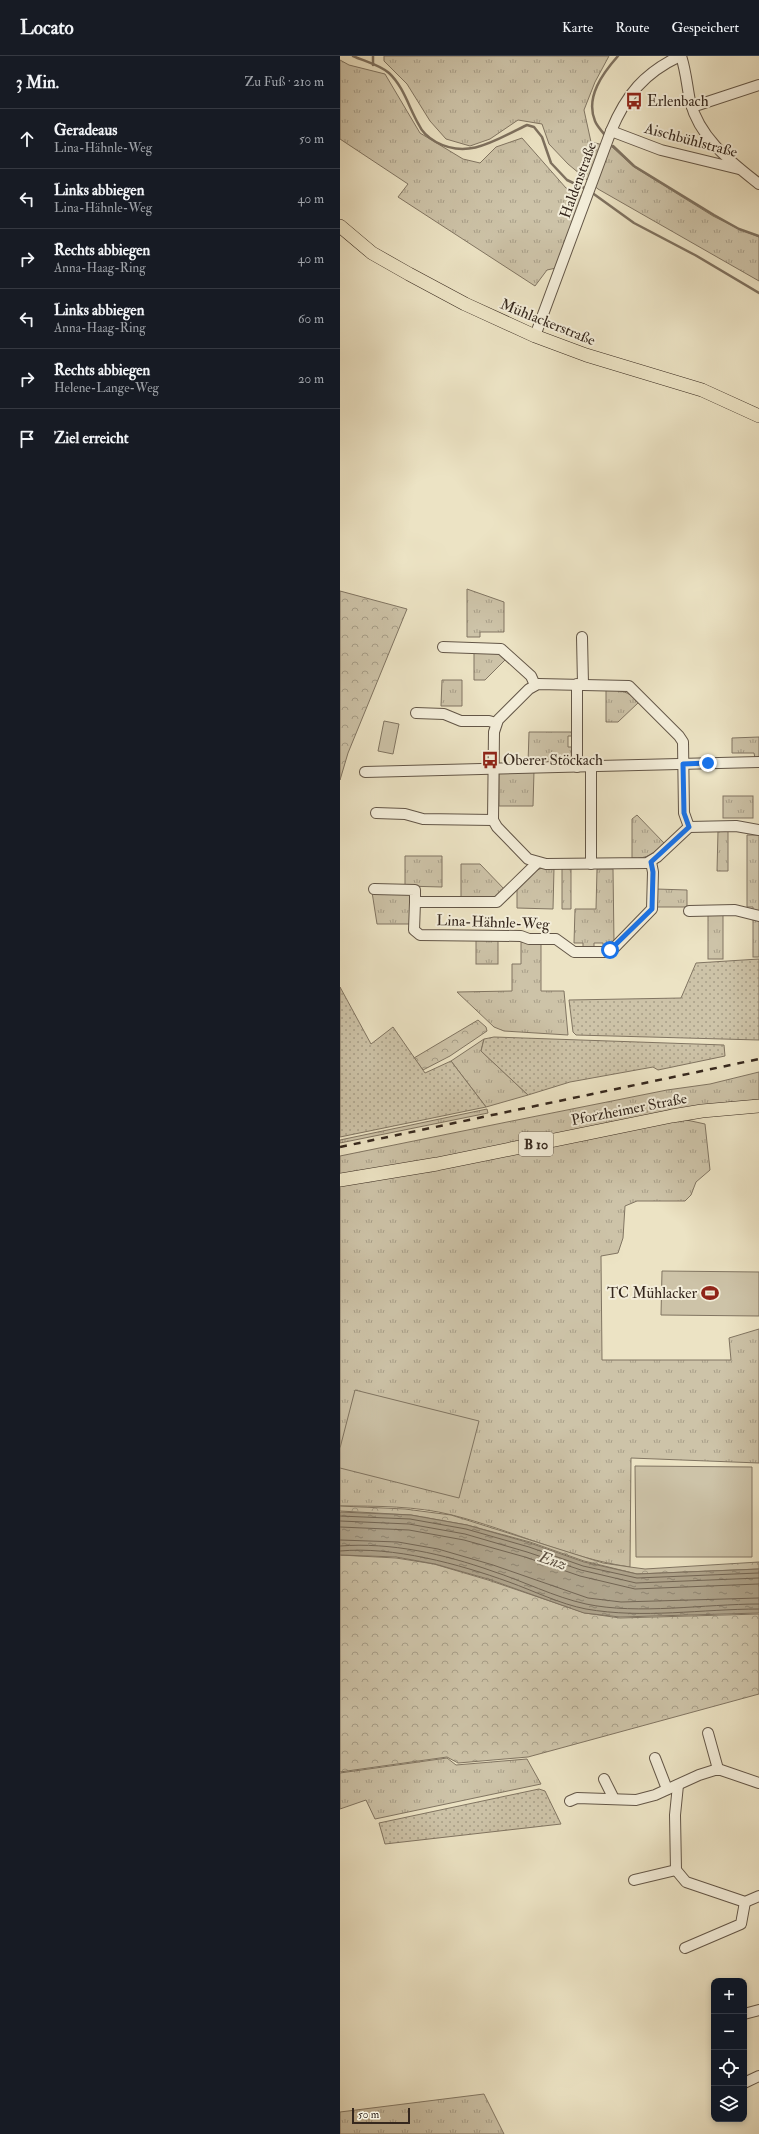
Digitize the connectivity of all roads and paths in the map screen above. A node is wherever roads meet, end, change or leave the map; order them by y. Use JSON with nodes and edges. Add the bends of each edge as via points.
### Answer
{"nodes":[{"id":1,"x":681,"y":56,"type":"edge"},
{"id":2,"x":759,"y":86,"type":"edge"},
{"id":3,"x":692,"y":107,"type":"junction"},
{"id":4,"x":611,"y":131,"type":"junction"},
{"id":5,"x":739,"y":168,"type":"junction"},
{"id":6,"x":759,"y":184,"type":"edge"},
{"id":7,"x":340,"y":226,"type":"edge"},
{"id":8,"x":535,"y":336,"type":"junction"},
{"id":9,"x":759,"y":416,"type":"edge"},
{"id":10,"x":582,"y":637,"type":"dead end"},
{"id":11,"x":443,"y":647,"type":"dead end"},
{"id":12,"x":580,"y":684,"type":"junction"},
{"id":13,"x":535,"y":685,"type":"junction"},
{"id":14,"x":416,"y":713,"type":"dead end"},
{"id":15,"x":496,"y":724,"type":"junction"},
{"id":16,"x":759,"y":762,"type":"edge"},
{"id":17,"x":683,"y":764,"type":"junction"},
{"id":18,"x":577,"y":766,"type":"junction"},
{"id":19,"x":591,"y":766,"type":"junction"},
{"id":20,"x":494,"y":769,"type":"junction"},
{"id":21,"x":365,"y":772,"type":"dead end"},
{"id":22,"x":376,"y":813,"type":"dead end"},
{"id":23,"x":493,"y":820,"type":"junction"},
{"id":24,"x":689,"y":827,"type":"junction"},
{"id":25,"x":759,"y":830,"type":"edge"},
{"id":26,"x":537,"y":862,"type":"junction"},
{"id":27,"x":651,"y":862,"type":"junction"},
{"id":28,"x":590,"y":864,"type":"junction"},
{"id":29,"x":374,"y":889,"type":"dead end"},
{"id":30,"x":415,"y":902,"type":"junction"},
{"id":31,"x":690,"y":911,"type":"dead end"},
{"id":32,"x":759,"y":916,"type":"edge"},
{"id":33,"x":759,"y":1106,"type":"edge"},
{"id":34,"x":340,"y":1180,"type":"edge"},
{"id":35,"x":708,"y":1733,"type":"dead end"},
{"id":36,"x":655,"y":1758,"type":"dead end"},
{"id":37,"x":718,"y":1769,"type":"junction"},
{"id":38,"x":604,"y":1779,"type":"dead end"},
{"id":39,"x":759,"y":1782,"type":"edge"},
{"id":40,"x":678,"y":1784,"type":"junction"},
{"id":41,"x":667,"y":1789,"type":"junction"},
{"id":42,"x":614,"y":1799,"type":"junction"},
{"id":43,"x":570,"y":1801,"type":"dead end"},
{"id":44,"x":676,"y":1870,"type":"junction"},
{"id":45,"x":634,"y":1880,"type":"dead end"},
{"id":46,"x":759,"y":1896,"type":"edge"},
{"id":47,"x":745,"y":1902,"type":"junction"},
{"id":48,"x":685,"y":1948,"type":"dead end"},
{"id":49,"x":759,"y":2010,"type":"edge"},
{"id":50,"x":747,"y":2013,"type":"edge"},
{"id":51,"x":759,"y":2076,"type":"edge"},
{"id":52,"x":747,"y":2082,"type":"edge"}],
"edges":[{"from":1,"to":3,"type":"street"},
{"from":1,"to":4,"type":"street","name":"Haldenstraße","via":[[657,68],[642,80],[630,95]]},
{"from":2,"to":3,"type":"street"},
{"from":3,"to":5,"type":"street","via":[[710,140]]},
{"from":4,"to":5,"type":"street","name":"Aischbühlstraße","via":[[661,150],[738,170]]},
{"from":4,"to":8,"type":"street","name":"Haldenstraße"},
{"from":5,"to":6,"type":"street","name":"Aischbühlstraße"},
{"from":7,"to":8,"type":"main road","name":"Mühlackerstraße","via":[[372,253],[408,274],[464,304]]},
{"from":8,"to":9,"type":"main road","name":"Mühlackerstraße","via":[[586,355],[702,390]]},
{"from":10,"to":12,"type":"street"},
{"from":11,"to":13,"type":"street","via":[[501,649],[531,676]]},
{"from":12,"to":13,"type":"street"},
{"from":12,"to":17,"type":"street","via":[[624,684],[632,688],[679,736],[684,746]]},
{"from":12,"to":18,"type":"street"},
{"from":13,"to":15,"type":"street"},
{"from":14,"to":15,"type":"street","via":[[444,714],[462,721],[489,721]]},
{"from":15,"to":20,"type":"street"},
{"from":16,"to":17,"type":"street"},
{"from":17,"to":19,"type":"street"},
{"from":17,"to":24,"type":"street","via":[[684,813]]},
{"from":18,"to":19,"type":"street"},
{"from":18,"to":20,"type":"street"},
{"from":19,"to":28,"type":"street"},
{"from":20,"to":21,"type":"street"},
{"from":20,"to":23,"type":"street"},
{"from":22,"to":23,"type":"street","via":[[405,814],[423,819]]},
{"from":23,"to":26,"type":"street","via":[[528,858]]},
{"from":24,"to":25,"type":"street","via":[[736,826]]},
{"from":24,"to":27,"type":"street"},
{"from":26,"to":28,"type":"street"},
{"from":26,"to":30,"type":"street","name":"Lina-Hähnle-Weg","via":[[497,902]]},
{"from":27,"to":28,"type":"street"},
{"from":27,"to":30,"type":"street","name":"Lina-Hähnle-Weg","via":[[652,909],[615,947],[604,952],[574,952],[556,939],[420,935],[414,930]]},
{"from":29,"to":30,"type":"street","via":[[415,890]]},
{"from":31,"to":32,"type":"street","via":[[735,910]]},
{"from":33,"to":34,"type":"main road","name":"Pforzheimer Straße","number":"B 10","via":[[672,1116],[437,1164]]},
{"from":35,"to":37,"type":"street"},
{"from":36,"to":41,"type":"street"},
{"from":37,"to":39,"type":"street"},
{"from":37,"to":40,"type":"street"},
{"from":38,"to":42,"type":"street"},
{"from":40,"to":41,"type":"street"},
{"from":40,"to":44,"type":"street","via":[[675,1815]]},
{"from":41,"to":42,"type":"street","via":[[636,1800]]},
{"from":42,"to":43,"type":"street","via":[[577,1798]]},
{"from":44,"to":45,"type":"street"},
{"from":44,"to":47,"type":"street","via":[[686,1882]]},
{"from":46,"to":47,"type":"street"},
{"from":47,"to":48,"type":"street","via":[[741,1924]]},
{"from":49,"to":50,"type":"street"},
{"from":51,"to":52,"type":"street"}]}
